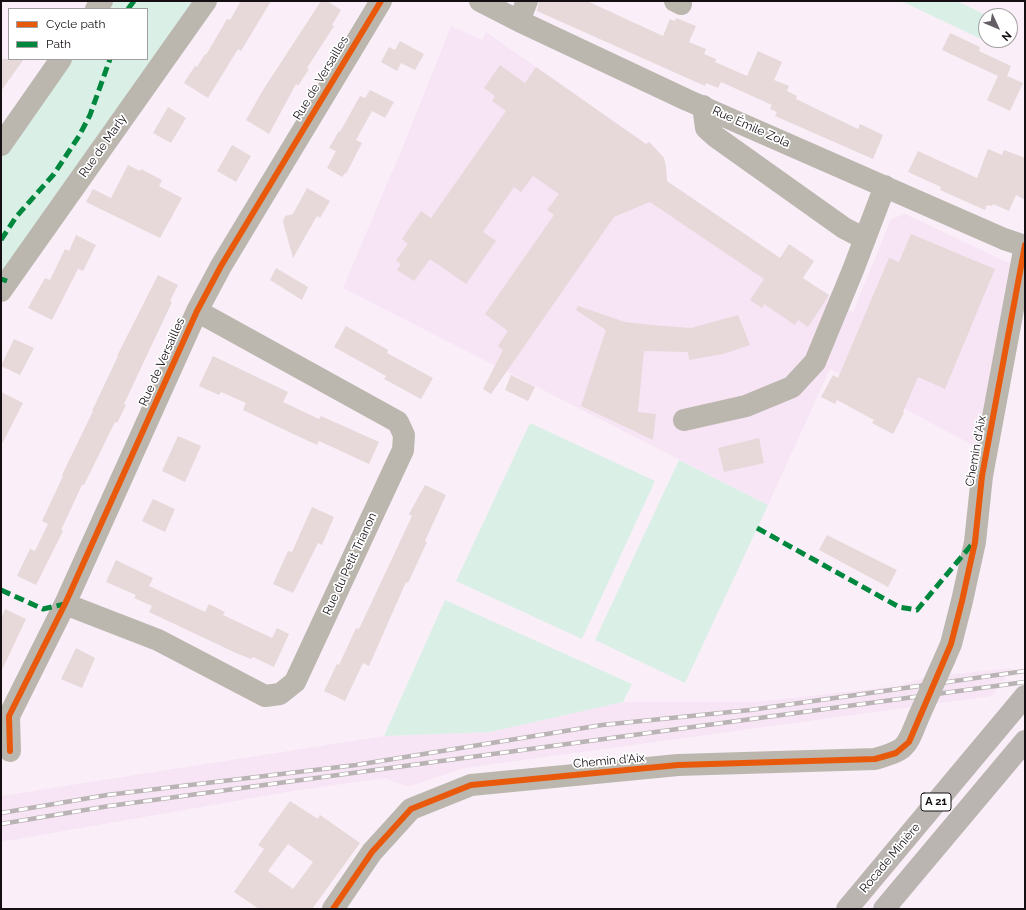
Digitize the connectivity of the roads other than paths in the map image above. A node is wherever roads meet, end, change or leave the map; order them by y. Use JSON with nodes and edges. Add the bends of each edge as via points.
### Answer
{"nodes":[{"id":1,"x":206,"y":1,"type":"edge"},
{"id":2,"x":382,"y":1,"type":"edge"},
{"id":3,"x":480,"y":1,"type":"edge"},
{"id":4,"x":527,"y":1,"type":"edge"},
{"id":5,"x":519,"y":21,"type":"junction"},
{"id":6,"x":60,"y":60,"type":"edge"},
{"id":7,"x":703,"y":106,"type":"junction"},
{"id":8,"x":1,"y":145,"type":"edge"},
{"id":9,"x":885,"y":186,"type":"junction"},
{"id":10,"x":865,"y":239,"type":"junction"},
{"id":11,"x":1025,"y":246,"type":"edge"},
{"id":12,"x":1,"y":291,"type":"edge"},
{"id":13,"x":197,"y":311,"type":"junction"},
{"id":14,"x":684,"y":420,"type":"dead end"},
{"id":15,"x":65,"y":604,"type":"junction"},
{"id":16,"x":1025,"y":696,"type":"edge"},
{"id":17,"x":1025,"y":741,"type":"edge"},
{"id":18,"x":10,"y":751,"type":"dead end"},
{"id":19,"x":333,"y":909,"type":"edge"},
{"id":20,"x":847,"y":909,"type":"edge"},
{"id":21,"x":884,"y":909,"type":"edge"}],
"edges":[{"from":1,"to":12,"type":"street","name":"Rue de Marly"},
{"from":2,"to":13,"type":"street","name":"Rue de Versailles","via":[[220,266]]},
{"from":3,"to":5,"type":"street","name":"Rue Émile Zola"},
{"from":4,"to":5,"type":"street"},
{"from":5,"to":7,"type":"street","name":"Rue Émile Zola"},
{"from":6,"to":8,"type":"street"},
{"from":7,"to":9,"type":"street","name":"Rue Émile Zola"},
{"from":7,"to":10,"type":"street","via":[[706,128],[716,137],[844,228]]},
{"from":9,"to":10,"type":"street"},
{"from":9,"to":11,"type":"street","name":"Rue Émile Zola"},
{"from":10,"to":14,"type":"street","via":[[815,362],[792,387],[746,406]]},
{"from":11,"to":19,"type":"street","name":"Chemin d'Aix","bridge":true,"via":[[982,476],[975,542],[960,608],[951,644],[909,742],[896,753],[875,759],[678,765],[471,785],[411,809],[372,852]]},
{"from":13,"to":15,"type":"street","name":"Rue de Versailles"},
{"from":13,"to":15,"type":"street","name":"Rue du Petit Trianon","via":[[398,422],[404,435],[403,450],[295,682],[280,694],[265,696],[158,640]]},
{"from":15,"to":18,"type":"street","name":"Rue de Versailles","via":[[9,716]]},
{"from":16,"to":20,"type":"highway","name":"Rocade Minière","number":"A 21"},
{"from":17,"to":21,"type":"highway","number":"A 21"}]}
